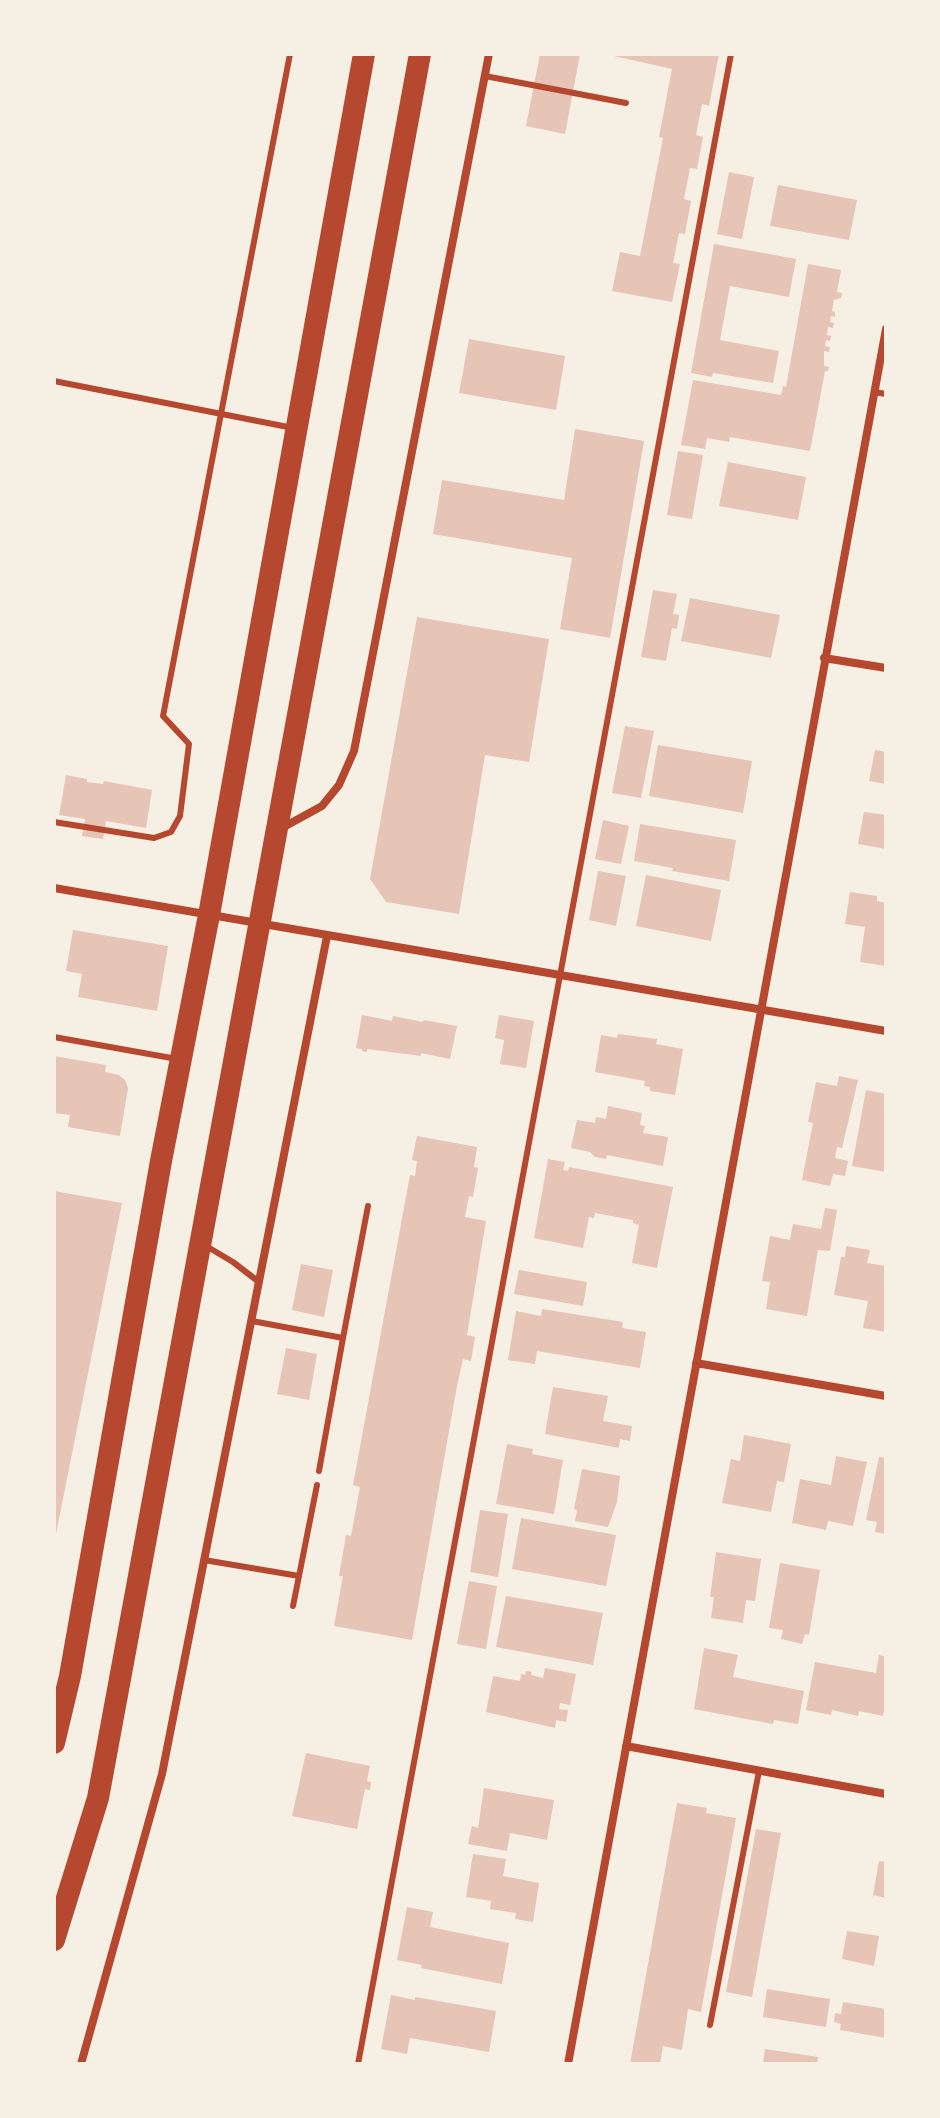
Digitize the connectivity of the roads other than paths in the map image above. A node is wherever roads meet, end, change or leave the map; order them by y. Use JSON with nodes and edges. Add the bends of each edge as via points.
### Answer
{"nodes":[{"id":1,"x":290,"y":54,"type":"edge"},
{"id":2,"x":363,"y":54,"type":"edge"},
{"id":3,"x":420,"y":54,"type":"edge"},
{"id":4,"x":489,"y":54,"type":"edge"},
{"id":5,"x":731,"y":54,"type":"edge"},
{"id":6,"x":485,"y":76,"type":"junction"},
{"id":7,"x":626,"y":103,"type":"dead end"},
{"id":8,"x":886,"y":329,"type":"edge"},
{"id":9,"x":54,"y":381,"type":"edge"},
{"id":10,"x":874,"y":392,"type":"junction"},
{"id":11,"x":886,"y":394,"type":"edge"},
{"id":12,"x":222,"y":414,"type":"junction"},
{"id":13,"x":296,"y":429,"type":"junction"},
{"id":14,"x":824,"y":658,"type":"junction"},
{"id":15,"x":886,"y":668,"type":"edge"},
{"id":16,"x":54,"y":822,"type":"edge"},
{"id":17,"x":275,"y":831,"type":"junction"},
{"id":18,"x":54,"y":888,"type":"edge"},
{"id":19,"x":209,"y":915,"type":"junction"},
{"id":20,"x":259,"y":925,"type":"junction"},
{"id":21,"x":327,"y":936,"type":"junction"},
{"id":22,"x":561,"y":975,"type":"junction"},
{"id":23,"x":760,"y":1009,"type":"junction"},
{"id":24,"x":886,"y":1031,"type":"edge"},
{"id":25,"x":54,"y":1037,"type":"edge"},
{"id":26,"x":181,"y":1060,"type":"junction"},
{"id":27,"x":368,"y":1206,"type":"dead end"},
{"id":28,"x":199,"y":1243,"type":"junction"},
{"id":29,"x":259,"y":1282,"type":"junction"},
{"id":30,"x":252,"y":1321,"type":"junction"},
{"id":31,"x":343,"y":1338,"type":"junction"},
{"id":32,"x":696,"y":1363,"type":"junction"},
{"id":33,"x":886,"y":1396,"type":"edge"},
{"id":34,"x":319,"y":1471,"type":"dead end"},
{"id":35,"x":317,"y":1485,"type":"dead end"},
{"id":36,"x":204,"y":1560,"type":"junction"},
{"id":37,"x":299,"y":1576,"type":"junction"},
{"id":38,"x":293,"y":1606,"type":"dead end"},
{"id":39,"x":54,"y":1743,"type":"edge"},
{"id":40,"x":626,"y":1746,"type":"junction"},
{"id":41,"x":759,"y":1771,"type":"junction"},
{"id":42,"x":886,"y":1794,"type":"edge"},
{"id":43,"x":54,"y":1940,"type":"edge"},
{"id":44,"x":710,"y":2025,"type":"dead end"},
{"id":45,"x":81,"y":2064,"type":"edge"},
{"id":46,"x":358,"y":2064,"type":"edge"},
{"id":47,"x":568,"y":2064,"type":"edge"}],
"edges":[{"from":1,"to":12,"type":"lane"},
{"from":2,"to":13,"type":"highway"},
{"from":3,"to":17,"type":"highway"},
{"from":4,"to":6,"type":"street"},
{"from":5,"to":22,"type":"lane"},
{"from":6,"to":7,"type":"lane"},
{"from":6,"to":17,"type":"street","via":[[354,751],[339,785],[322,806]]},
{"from":8,"to":10,"type":"street"},
{"from":9,"to":12,"type":"lane"},
{"from":10,"to":11,"type":"lane"},
{"from":10,"to":14,"type":"street"},
{"from":12,"to":13,"type":"lane"},
{"from":12,"to":16,"type":"lane","via":[[163,716],[189,744],[180,816],[171,832],[154,838]]},
{"from":13,"to":19,"type":"highway"},
{"from":14,"to":15,"type":"street"},
{"from":14,"to":23,"type":"street"},
{"from":17,"to":20,"type":"highway"},
{"from":18,"to":19,"type":"street"},
{"from":19,"to":20,"type":"street"},
{"from":19,"to":26,"type":"highway"},
{"from":20,"to":21,"type":"street"},
{"from":20,"to":28,"type":"highway"},
{"from":21,"to":22,"type":"street"},
{"from":21,"to":29,"type":"street"},
{"from":22,"to":23,"type":"street"},
{"from":22,"to":46,"type":"lane"},
{"from":23,"to":24,"type":"street"},
{"from":23,"to":32,"type":"street"},
{"from":25,"to":26,"type":"lane"},
{"from":26,"to":39,"type":"highway"},
{"from":27,"to":31,"type":"lane"},
{"from":28,"to":29,"type":"lane"},
{"from":28,"to":43,"type":"highway","via":[[98,1798]]},
{"from":29,"to":30,"type":"street"},
{"from":30,"to":31,"type":"lane"},
{"from":30,"to":36,"type":"street"},
{"from":31,"to":34,"type":"lane"},
{"from":32,"to":33,"type":"street"},
{"from":32,"to":40,"type":"street"},
{"from":35,"to":37,"type":"lane"},
{"from":36,"to":37,"type":"lane"},
{"from":36,"to":45,"type":"street","via":[[162,1774]]},
{"from":37,"to":38,"type":"lane"},
{"from":40,"to":41,"type":"street"},
{"from":40,"to":47,"type":"street"},
{"from":41,"to":42,"type":"street"},
{"from":41,"to":44,"type":"lane"}]}
